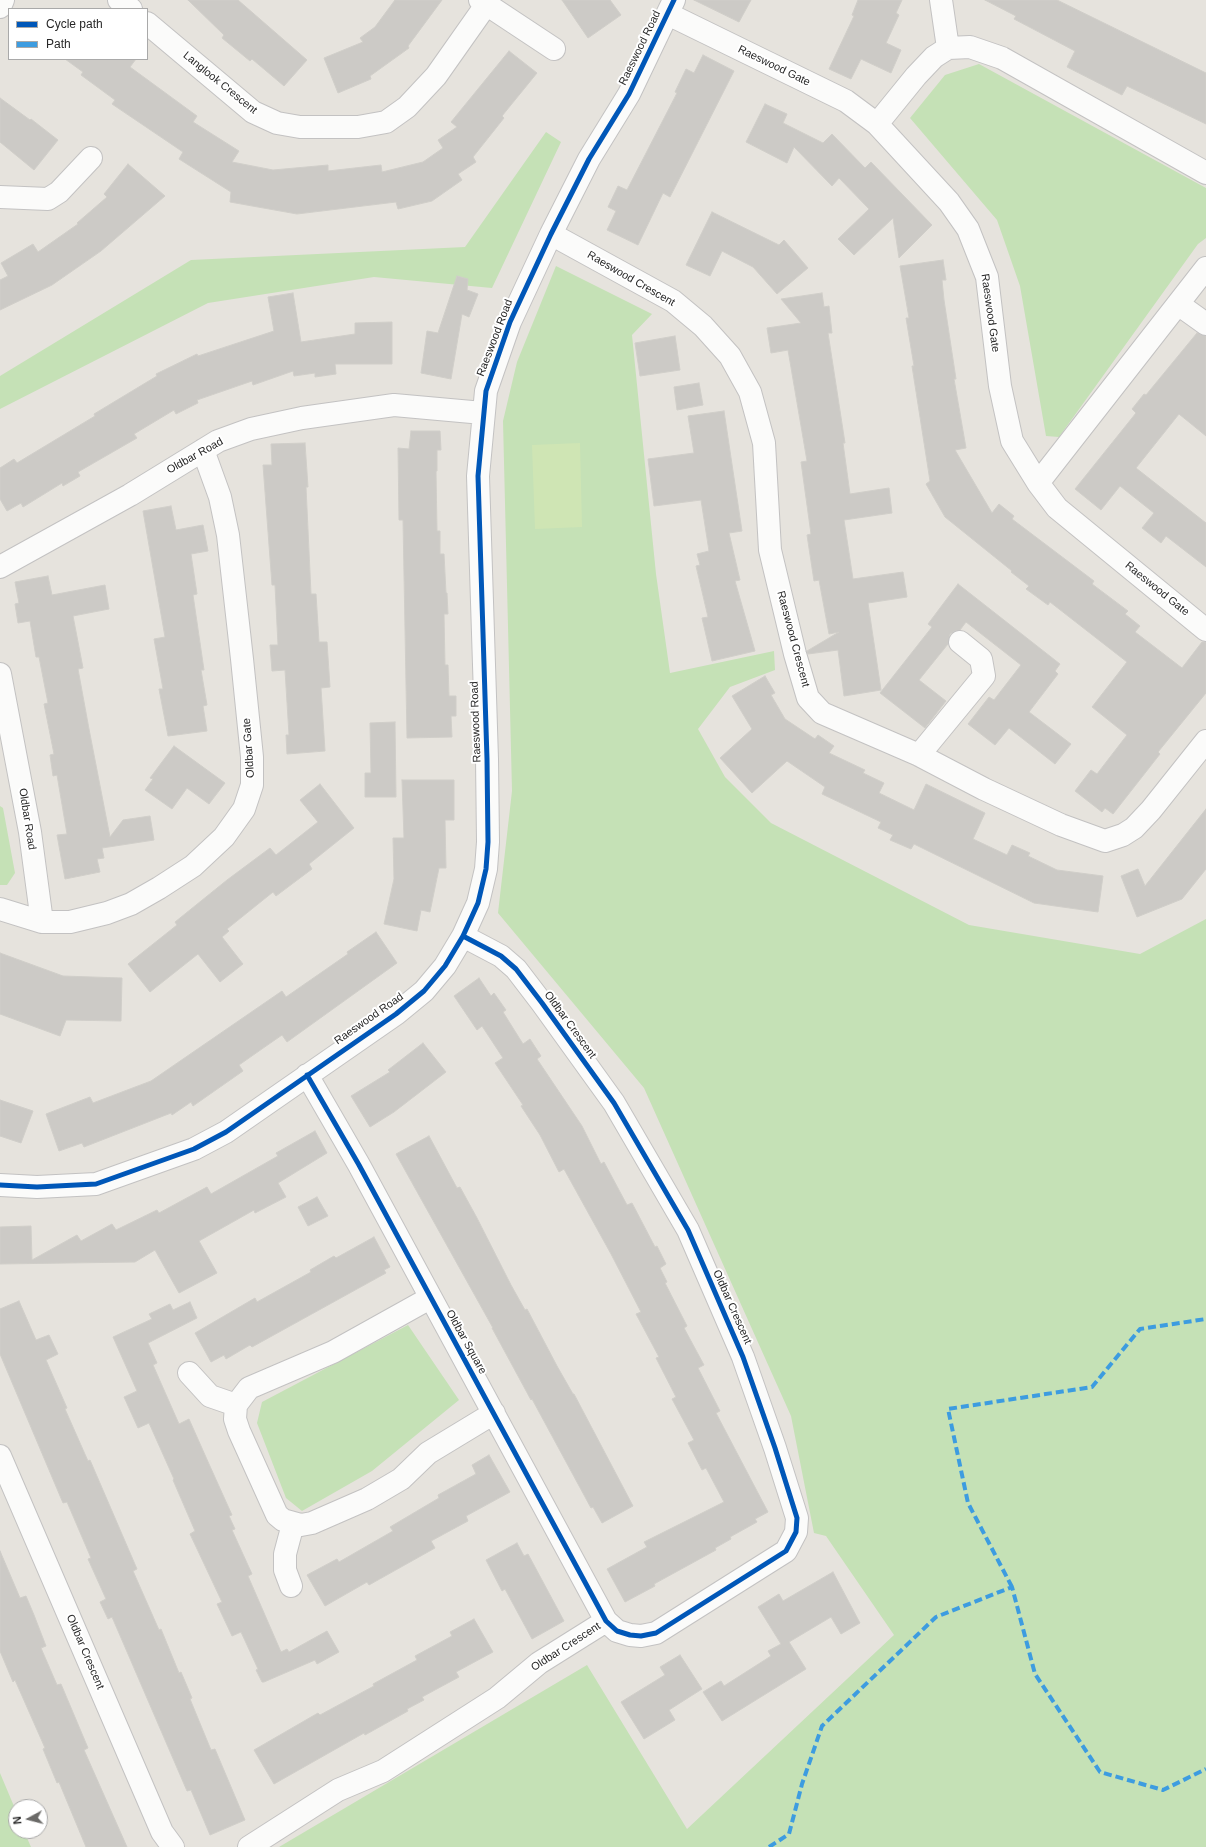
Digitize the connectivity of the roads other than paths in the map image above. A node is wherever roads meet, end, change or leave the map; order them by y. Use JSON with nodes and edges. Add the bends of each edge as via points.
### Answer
{"nodes":[{"id":1,"x":3,"y":0,"type":"edge"},
{"id":2,"x":119,"y":0,"type":"edge"},
{"id":3,"x":941,"y":0,"type":"edge"},
{"id":4,"x":483,"y":2,"type":"edge"},
{"id":5,"x":0,"y":7,"type":"edge"},
{"id":6,"x":671,"y":7,"type":"edge"},
{"id":7,"x":130,"y":8,"type":"edge"},
{"id":8,"x":148,"y":24,"type":"edge"},
{"id":9,"x":948,"y":48,"type":"junction"},
{"id":10,"x":554,"y":50,"type":"dead end"},
{"id":11,"x":877,"y":124,"type":"junction"},
{"id":12,"x":91,"y":158,"type":"dead end"},
{"id":13,"x":1206,"y":173,"type":"edge"},
{"id":14,"x":0,"y":198,"type":"edge"},
{"id":15,"x":551,"y":234,"type":"junction"},
{"id":16,"x":1206,"y":268,"type":"edge"},
{"id":17,"x":1178,"y":304,"type":"junction"},
{"id":18,"x":1206,"y":324,"type":"edge"},
{"id":19,"x":483,"y":413,"type":"junction"},
{"id":20,"x":203,"y":450,"type":"junction"},
{"id":21,"x":1038,"y":483,"type":"junction"},
{"id":22,"x":0,"y":567,"type":"edge"},
{"id":23,"x":1206,"y":630,"type":"edge"},
{"id":24,"x":960,"y":642,"type":"dead end"},
{"id":25,"x":0,"y":674,"type":"edge"},
{"id":26,"x":1206,"y":741,"type":"edge"},
{"id":27,"x":919,"y":756,"type":"junction"},
{"id":28,"x":0,"y":909,"type":"edge"},
{"id":29,"x":42,"y":922,"type":"junction"},
{"id":30,"x":463,"y":936,"type":"junction"},
{"id":31,"x":307,"y":1075,"type":"junction"},
{"id":32,"x":0,"y":1185,"type":"edge"},
{"id":33,"x":430,"y":1298,"type":"junction"},
{"id":34,"x":189,"y":1373,"type":"dead end"},
{"id":35,"x":236,"y":1405,"type":"junction"},
{"id":36,"x":494,"y":1413,"type":"junction"},
{"id":37,"x":0,"y":1456,"type":"edge"},
{"id":38,"x":293,"y":1524,"type":"junction"},
{"id":39,"x":291,"y":1586,"type":"dead end"},
{"id":40,"x":606,"y":1621,"type":"junction"},
{"id":41,"x":173,"y":1847,"type":"edge"},
{"id":42,"x":249,"y":1847,"type":"edge"}],
"edges":[{"from":1,"to":5,"type":"street"},
{"from":2,"to":7,"type":"street"},
{"from":3,"to":9,"type":"street"},
{"from":4,"to":8,"type":"street","name":"Langlook Crescent","via":[[436,76],[407,107],[386,122],[358,128],[300,128],[277,123],[253,112]]},
{"from":4,"to":10,"type":"street"},
{"from":6,"to":11,"type":"street","name":"Raeswood Gate","via":[[846,101]]},
{"from":6,"to":15,"type":"street","name":"Raeswood Road","via":[[629,94],[589,159]]},
{"from":9,"to":11,"type":"street","via":[[934,57],[916,76]]},
{"from":9,"to":13,"type":"street","via":[[970,47],[1002,58]]},
{"from":11,"to":21,"type":"street","name":"Raeswood Gate","via":[[949,202],[968,229],[987,277],[1000,386],[1012,441]]},
{"from":12,"to":14,"type":"street","via":[[60,192],[48,199]]},
{"from":15,"to":19,"type":"street","name":"Raeswood Road","via":[[510,322],[486,391]]},
{"from":15,"to":27,"type":"street","name":"Raeswood Crescent","via":[[673,301],[703,326],[730,356],[750,392],[764,443],[770,550],[808,698],[822,713]]},
{"from":16,"to":17,"type":"street"},
{"from":17,"to":18,"type":"street"},
{"from":17,"to":21,"type":"street"},
{"from":19,"to":20,"type":"street","name":"Oldbar Road","via":[[394,405],[356,409],[251,429],[218,441]]},
{"from":19,"to":30,"type":"street","name":"Raeswood Road","via":[[478,476],[488,842],[486,869],[478,902]]},
{"from":20,"to":22,"type":"street","name":"Oldbar Road","via":[[130,495]]},
{"from":20,"to":29,"type":"street","name":"Oldbar Gate","via":[[220,497],[228,535],[252,757],[252,785],[244,809],[224,837],[193,866],[131,904],[70,922]]},
{"from":21,"to":23,"type":"street","name":"Raeswood Gate","via":[[1057,508]]},
{"from":24,"to":27,"type":"street","via":[[981,659],[984,676]]},
{"from":25,"to":29,"type":"street","name":"Oldbar Road","via":[[30,832]]},
{"from":26,"to":27,"type":"street","name":"Raeswood Crescent","via":[[1134,828],[1123,835],[1105,840],[1061,825]]},
{"from":28,"to":29,"type":"street"},
{"from":30,"to":31,"type":"street","name":"Raeswood Road","via":[[445,966],[424,991],[396,1014]]},
{"from":30,"to":40,"type":"street","name":"Oldbar Crescent","via":[[501,956],[516,969],[614,1104],[688,1230],[743,1357],[776,1448],[797,1518],[796,1532],[786,1551],[656,1633],[630,1636],[617,1631]]},
{"from":31,"to":32,"type":"street","name":"Raeswood Road","via":[[226,1132],[194,1149],[153,1164],[96,1184],[37,1187]]},
{"from":31,"to":33,"type":"street","name":"Oldbar Square","via":[[359,1165]]},
{"from":33,"to":35,"type":"street","via":[[333,1352],[249,1388]]},
{"from":33,"to":36,"type":"street","name":"Oldbar Square"},
{"from":34,"to":35,"type":"street","via":[[210,1396]]},
{"from":35,"to":38,"type":"street","via":[[235,1419],[239,1431],[277,1515]]},
{"from":36,"to":38,"type":"street","via":[[428,1454],[401,1479],[367,1500],[312,1523]]},
{"from":36,"to":40,"type":"street","name":"Oldbar Square"},
{"from":37,"to":41,"type":"street","name":"Oldbar Crescent","via":[[162,1832]]},
{"from":38,"to":39,"type":"street","via":[[285,1554],[285,1570]]},
{"from":40,"to":42,"type":"street","name":"Oldbar Crescent","via":[[539,1663],[497,1698],[383,1772],[338,1790]]}]}
